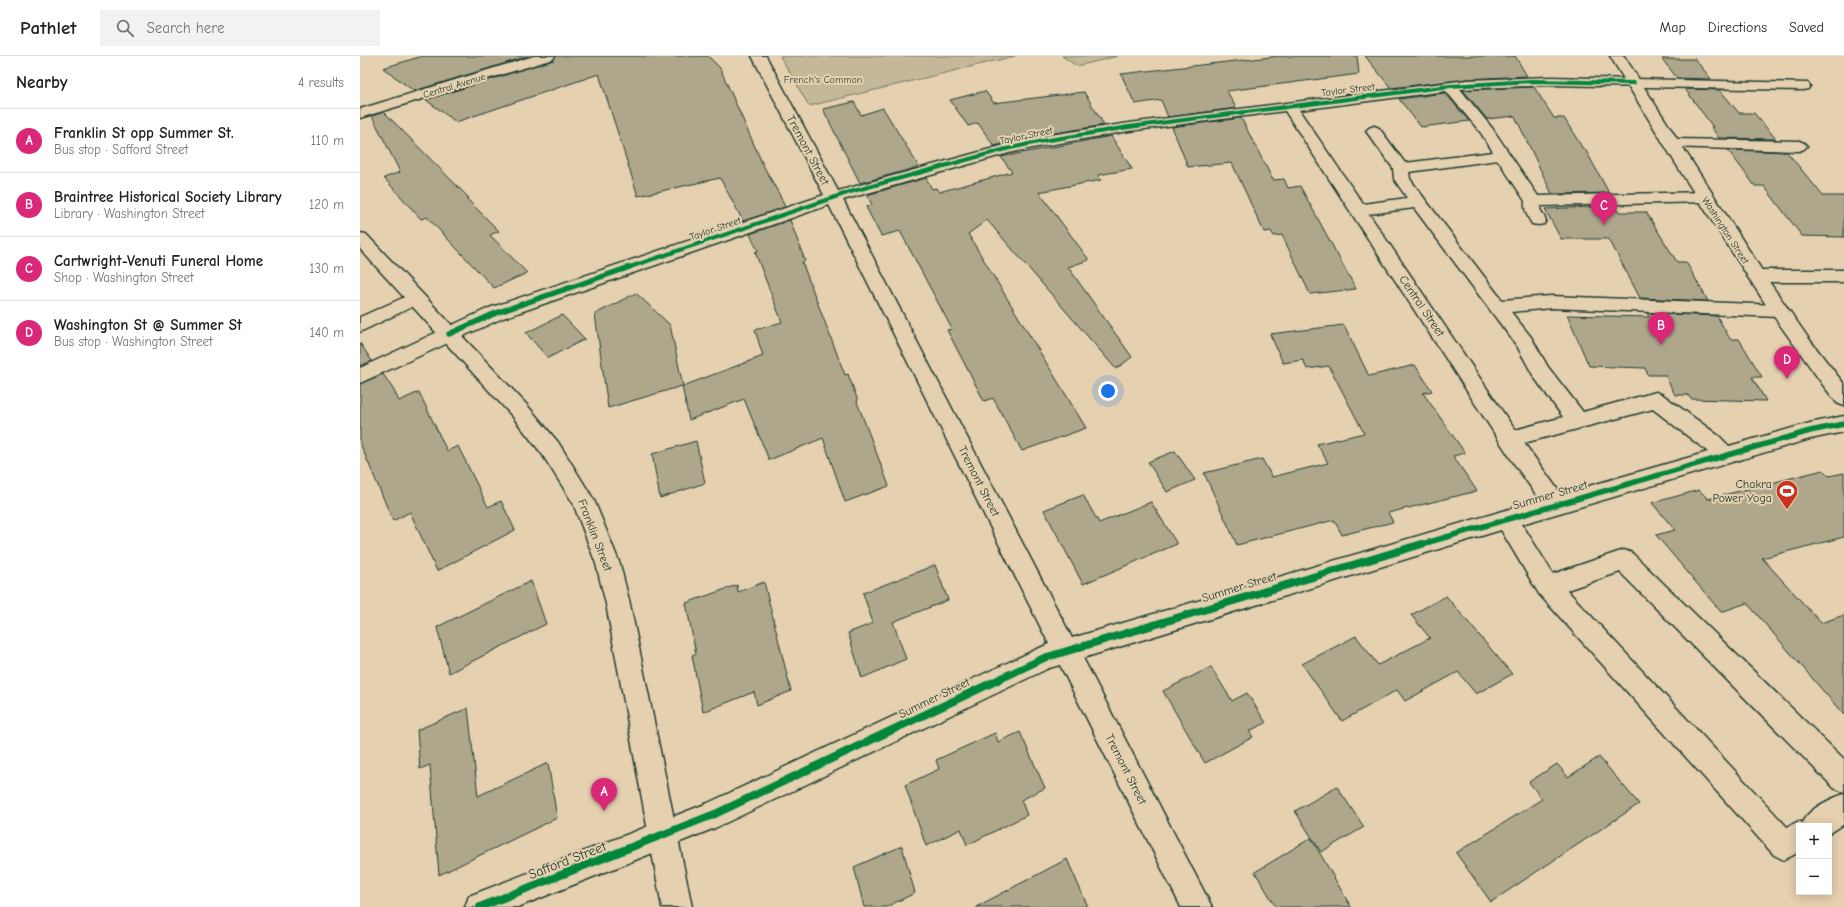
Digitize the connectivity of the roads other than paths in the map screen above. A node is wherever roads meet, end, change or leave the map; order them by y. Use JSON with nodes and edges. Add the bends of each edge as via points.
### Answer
{"nodes":[{"id":1,"x":548,"y":56,"type":"edge"},
{"id":2,"x":759,"y":56,"type":"edge"},
{"id":3,"x":1618,"y":56,"type":"edge"},
{"id":4,"x":1634,"y":83,"type":"junction"},
{"id":5,"x":1450,"y":86,"type":"junction"},
{"id":6,"x":1803,"y":86,"type":"dead end"},
{"id":7,"x":1289,"y":106,"type":"junction"},
{"id":8,"x":360,"y":114,"type":"edge"},
{"id":9,"x":1374,"y":131,"type":"dead end"},
{"id":10,"x":1672,"y":144,"type":"junction"},
{"id":11,"x":1799,"y":146,"type":"dead end"},
{"id":12,"x":1504,"y":155,"type":"junction"},
{"id":13,"x":1401,"y":168,"type":"junction"},
{"id":14,"x":834,"y":198,"type":"junction"},
{"id":15,"x":1706,"y":198,"type":"junction"},
{"id":16,"x":1533,"y":200,"type":"junction"},
{"id":17,"x":1418,"y":202,"type":"junction"},
{"id":18,"x":1358,"y":210,"type":"junction"},
{"id":19,"x":1538,"y":220,"type":"dead end"},
{"id":20,"x":360,"y":238,"type":"edge"},
{"id":21,"x":1756,"y":276,"type":"junction"},
{"id":22,"x":1844,"y":276,"type":"edge"},
{"id":23,"x":416,"y":298,"type":"junction"},
{"id":24,"x":1497,"y":307,"type":"junction"},
{"id":25,"x":1779,"y":311,"type":"junction"},
{"id":26,"x":360,"y":325,"type":"edge"},
{"id":27,"x":449,"y":334,"type":"junction"},
{"id":28,"x":360,"y":376,"type":"edge"},
{"id":29,"x":1844,"y":398,"type":"edge"},
{"id":30,"x":1578,"y":421,"type":"junction"},
{"id":31,"x":1844,"y":424,"type":"edge"},
{"id":32,"x":1510,"y":439,"type":"junction"},
{"id":33,"x":1725,"y":456,"type":"junction"},
{"id":34,"x":1557,"y":505,"type":"junction"},
{"id":35,"x":1506,"y":520,"type":"junction"},
{"id":36,"x":1548,"y":586,"type":"junction"},
{"id":37,"x":1066,"y":650,"type":"junction"},
{"id":38,"x":1844,"y":778,"type":"edge"},
{"id":39,"x":1844,"y":808,"type":"edge"},
{"id":40,"x":1820,"y":823,"type":"edge"},
{"id":41,"x":664,"y":835,"type":"junction"},
{"id":42,"x":1796,"y":838,"type":"edge"},
{"id":43,"x":480,"y":907,"type":"edge"},
{"id":44,"x":677,"y":907,"type":"edge"},
{"id":45,"x":1197,"y":907,"type":"edge"}],
"edges":[{"from":1,"to":8,"type":"street","name":"Central Avenue"},
{"from":2,"to":14,"type":"street","name":"Tremont Street"},
{"from":3,"to":4,"type":"street","name":"Washington Street"},
{"from":4,"to":5,"type":"street","name":"Taylor Street","via":[[1531,81]]},
{"from":4,"to":6,"type":"street","name":"Taylor Street"},
{"from":4,"to":10,"type":"street","name":"Washington Street"},
{"from":5,"to":7,"type":"street","name":"Taylor Street"},
{"from":5,"to":12,"type":"street"},
{"from":7,"to":14,"type":"street","name":"Taylor Street","via":[[1043,141],[898,178]]},
{"from":7,"to":18,"type":"street","name":"Central Street"},
{"from":9,"to":13,"type":"street"},
{"from":10,"to":11,"type":"street"},
{"from":10,"to":15,"type":"street","name":"Washington Street"},
{"from":12,"to":13,"type":"street"},
{"from":12,"to":16,"type":"street"},
{"from":13,"to":17,"type":"street","via":[[1402,179]]},
{"from":14,"to":27,"type":"street","name":"Taylor Street","via":[[496,313]]},
{"from":14,"to":37,"type":"street","name":"Tremont Street"},
{"from":15,"to":16,"type":"street"},
{"from":15,"to":21,"type":"street","name":"Washington Street"},
{"from":16,"to":19,"type":"street","via":[[1532,209]]},
{"from":17,"to":18,"type":"street"},
{"from":17,"to":24,"type":"street"},
{"from":18,"to":32,"type":"street","name":"Central Street"},
{"from":20,"to":23,"type":"street","name":"Franklin Street"},
{"from":21,"to":22,"type":"street"},
{"from":21,"to":25,"type":"street","name":"Washington Street"},
{"from":23,"to":26,"type":"street"},
{"from":23,"to":27,"type":"street","name":"Franklin Street"},
{"from":24,"to":25,"type":"street","via":[[1551,302]]},
{"from":24,"to":30,"type":"street"},
{"from":25,"to":29,"type":"street","name":"Washington Street"},
{"from":27,"to":28,"type":"street","name":"Taylor Street"},
{"from":27,"to":41,"type":"street","name":"Franklin Street","via":[[520,411],[550,448],[583,500],[608,564],[618,604]]},
{"from":30,"to":32,"type":"street"},
{"from":30,"to":33,"type":"street","via":[[1656,400],[1711,442]]},
{"from":31,"to":33,"type":"street","name":"Summer Street","via":[[1810,431]]},
{"from":32,"to":34,"type":"street","name":"Central Street"},
{"from":33,"to":34,"type":"street","name":"Summer Street"},
{"from":34,"to":35,"type":"street","name":"Summer Street"},
{"from":35,"to":36,"type":"street"},
{"from":35,"to":37,"type":"street","name":"Summer Street"},
{"from":36,"to":38,"type":"street","via":[[1624,560]]},
{"from":36,"to":42,"type":"street","via":[[1784,845]]},
{"from":37,"to":41,"type":"street","name":"Summer Street","via":[[1024,667],[716,814]]},
{"from":37,"to":45,"type":"street","name":"Tremont Street"},
{"from":39,"to":40,"type":"street"},
{"from":41,"to":43,"type":"street","name":"Safford Street"},
{"from":41,"to":44,"type":"street","name":"Franklin Street"}]}
